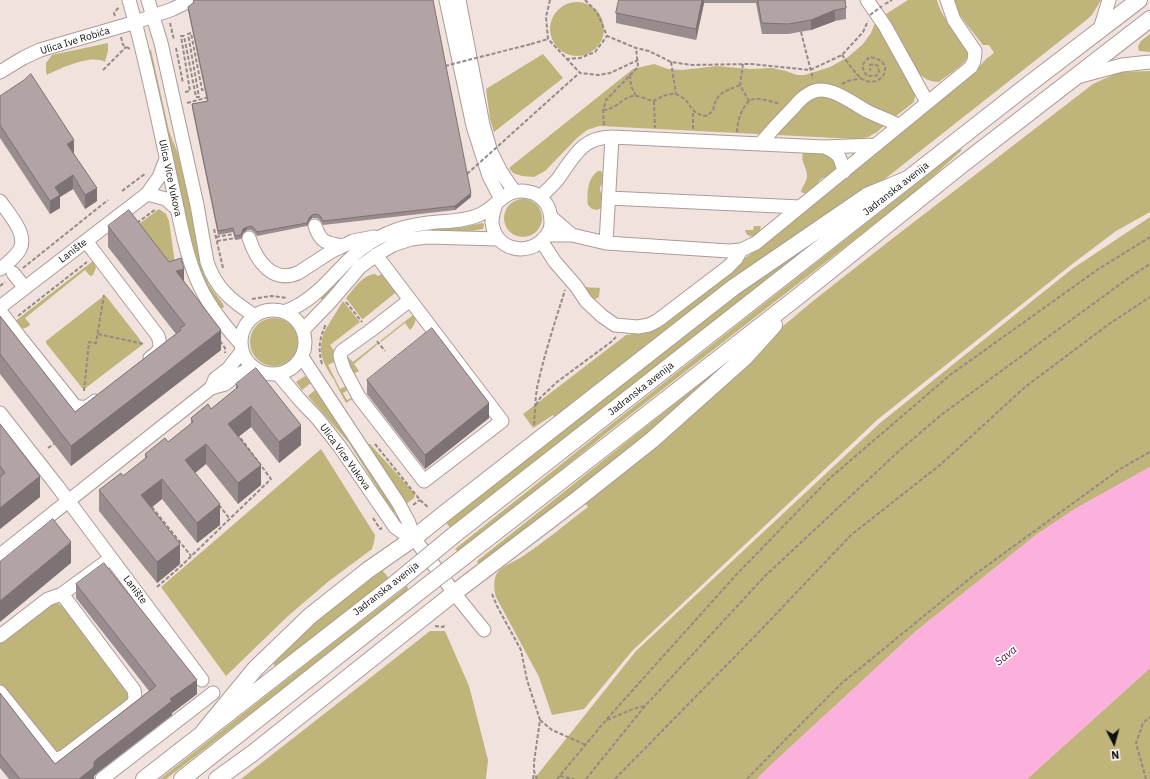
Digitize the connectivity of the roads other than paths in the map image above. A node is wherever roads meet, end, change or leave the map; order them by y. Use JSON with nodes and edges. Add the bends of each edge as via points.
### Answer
{"nodes":[{"id":1,"x":148,"y":0,"type":"edge"},
{"id":2,"x":446,"y":0,"type":"edge"},
{"id":3,"x":459,"y":0,"type":"edge"},
{"id":4,"x":867,"y":0,"type":"edge"},
{"id":5,"x":947,"y":0,"type":"edge"},
{"id":6,"x":1110,"y":0,"type":"edge"},
{"id":7,"x":1139,"y":0,"type":"edge"},
{"id":8,"x":124,"y":2,"type":"edge"},
{"id":9,"x":187,"y":6,"type":"edge"},
{"id":10,"x":154,"y":16,"type":"junction"},
{"id":11,"x":1150,"y":19,"type":"edge"},
{"id":12,"x":136,"y":22,"type":"junction"},
{"id":13,"x":1100,"y":29,"type":"junction"},
{"id":14,"x":1150,"y":62,"type":"edge"},
{"id":15,"x":0,"y":72,"type":"edge"},
{"id":16,"x":1073,"y":78,"type":"junction"},
{"id":17,"x":928,"y":102,"type":"junction"},
{"id":18,"x":900,"y":126,"type":"junction"},
{"id":19,"x":608,"y":132,"type":"junction"},
{"id":20,"x":760,"y":144,"type":"junction"},
{"id":21,"x":876,"y":145,"type":"junction"},
{"id":22,"x":824,"y":147,"type":"junction"},
{"id":23,"x":166,"y":159,"type":"junction"},
{"id":24,"x":844,"y":172,"type":"junction"},
{"id":25,"x":908,"y":179,"type":"junction"},
{"id":26,"x":514,"y":191,"type":"junction"},
{"id":27,"x":147,"y":194,"type":"junction"},
{"id":28,"x":540,"y":197,"type":"junction"},
{"id":29,"x":608,"y":198,"type":"junction"},
{"id":30,"x":0,"y":201,"type":"edge"},
{"id":31,"x":499,"y":202,"type":"junction"},
{"id":32,"x":800,"y":207,"type":"junction"},
{"id":33,"x":178,"y":210,"type":"junction"},
{"id":34,"x":551,"y":217,"type":"junction"},
{"id":35,"x":315,"y":226,"type":"dead end"},
{"id":36,"x":384,"y":235,"type":"junction"},
{"id":37,"x":572,"y":235,"type":"junction"},
{"id":38,"x":249,"y":238,"type":"dead end"},
{"id":39,"x":545,"y":238,"type":"junction"},
{"id":40,"x":498,"y":239,"type":"junction"},
{"id":41,"x":86,"y":241,"type":"junction"},
{"id":42,"x":606,"y":243,"type":"junction"},
{"id":43,"x":343,"y":246,"type":"junction"},
{"id":44,"x":741,"y":250,"type":"junction"},
{"id":45,"x":376,"y":255,"type":"junction"},
{"id":46,"x":7,"y":267,"type":"edge"},
{"id":47,"x":25,"y":288,"type":"junction"},
{"id":48,"x":800,"y":295,"type":"junction"},
{"id":49,"x":410,"y":300,"type":"junction"},
{"id":50,"x":0,"y":307,"type":"edge"},
{"id":51,"x":0,"y":310,"type":"edge"},
{"id":52,"x":284,"y":312,"type":"junction"},
{"id":53,"x":255,"y":316,"type":"junction"},
{"id":54,"x":303,"y":330,"type":"junction"},
{"id":55,"x":241,"y":347,"type":"junction"},
{"id":56,"x":302,"y":357,"type":"junction"},
{"id":57,"x":140,"y":366,"type":"edge"},
{"id":58,"x":253,"y":368,"type":"junction"},
{"id":59,"x":278,"y":374,"type":"junction"},
{"id":60,"x":211,"y":388,"type":"junction"},
{"id":61,"x":105,"y":393,"type":"edge"},
{"id":62,"x":0,"y":413,"type":"edge"},
{"id":63,"x":68,"y":501,"type":"junction"},
{"id":64,"x":414,"y":538,"type":"junction"},
{"id":65,"x":0,"y":555,"type":"edge"},
{"id":66,"x":111,"y":558,"type":"junction"},
{"id":67,"x":454,"y":593,"type":"junction"},
{"id":68,"x":62,"y":594,"type":"junction"},
{"id":69,"x":484,"y":630,"type":"dead end"},
{"id":70,"x":0,"y":636,"type":"edge"},
{"id":71,"x":202,"y":680,"type":"dead end"},
{"id":72,"x":0,"y":692,"type":"edge"},
{"id":73,"x":213,"y":693,"type":"dead end"},
{"id":74,"x":204,"y":731,"type":"junction"},
{"id":75,"x":102,"y":779,"type":"edge"},
{"id":76,"x":144,"y":779,"type":"edge"},
{"id":77,"x":182,"y":779,"type":"edge"},
{"id":78,"x":217,"y":779,"type":"edge"}],
"edges":[{"from":1,"to":10,"type":"street","name":"Ulica Vice Vukova"},
{"from":2,"to":31,"type":"street","via":[[473,126]]},
{"from":3,"to":26,"type":"street","via":[[483,125],[491,152]]},
{"from":4,"to":17,"type":"street","via":[[885,26]]},
{"from":5,"to":17,"type":"street","via":[[954,20],[975,51],[974,61],[971,67]]},
{"from":6,"to":13,"type":"street"},
{"from":7,"to":13,"type":"main road","name":"Jadranska avenija"},
{"from":8,"to":12,"type":"street","name":"Ulica Vice Vukova"},
{"from":9,"to":10,"type":"street","name":"Ulica Ive Robića"},
{"from":10,"to":12,"type":"street","name":"Ulica Ive Robića"},
{"from":10,"to":53,"type":"street","name":"Ulica Vice Vukova","via":[[210,270],[228,296]]},
{"from":11,"to":16,"type":"main road"},
{"from":12,"to":15,"type":"street","name":"Ulica Ive Robića","via":[[40,50]]},
{"from":12,"to":23,"type":"street","name":"Ulica Vice Vukova"},
{"from":13,"to":25,"type":"main road","name":"Jadranska avenija"},
{"from":14,"to":16,"type":"street","via":[[1122,65]]},
{"from":16,"to":48,"type":"main road"},
{"from":17,"to":18,"type":"street"},
{"from":18,"to":20,"type":"street","via":[[830,91],[818,90],[799,102]]},
{"from":18,"to":21,"type":"street"},
{"from":19,"to":20,"type":"street"},
{"from":19,"to":28,"type":"street","via":[[585,144],[559,178]]},
{"from":19,"to":29,"type":"street"},
{"from":20,"to":22,"type":"street"},
{"from":21,"to":22,"type":"street"},
{"from":21,"to":24,"type":"street"},
{"from":22,"to":24,"type":"street","via":[[840,157]]},
{"from":23,"to":27,"type":"street","name":"Lanište","via":[[159,177]]},
{"from":23,"to":33,"type":"street","name":"Ulica Vice Vukova"},
{"from":24,"to":32,"type":"street"},
{"from":25,"to":64,"type":"main road","via":[[868,196],[734,287]]},
{"from":25,"to":74,"type":"main road","name":"Jadranska avenija","bridge":true},
{"from":26,"to":28,"type":"street","via":[[524,190]]},
{"from":26,"to":31,"type":"street"},
{"from":27,"to":33,"type":"street","via":[[166,199]]},
{"from":27,"to":41,"type":"street","name":"Lanište"},
{"from":28,"to":34,"type":"street","via":[[550,210]]},
{"from":29,"to":32,"type":"street"},
{"from":29,"to":42,"type":"street"},
{"from":30,"to":46,"type":"street","via":[[19,228],[22,241],[20,250]]},
{"from":31,"to":36,"type":"street","via":[[468,219],[410,226]]},
{"from":31,"to":40,"type":"street","via":[[493,213],[492,222]]},
{"from":32,"to":44,"type":"street","via":[[756,243]]},
{"from":33,"to":55,"type":"street","name":"Ulica Vice Vukova","via":[[197,281],[216,314]]},
{"from":34,"to":37,"type":"street"},
{"from":34,"to":39,"type":"street","via":[[551,226]]},
{"from":35,"to":43,"type":"street","via":[[324,241]]},
{"from":36,"to":43,"type":"street","via":[[353,241]]},
{"from":36,"to":52,"type":"street","via":[[358,252],[312,296]]},
{"from":37,"to":39,"type":"street"},
{"from":37,"to":42,"type":"street"},
{"from":38,"to":43,"type":"street","via":[[263,265],[273,273],[285,277],[298,273]]},
{"from":39,"to":40,"type":"street","via":[[534,247],[524,250],[514,249]]},
{"from":39,"to":44,"type":"street","via":[[555,262],[586,301],[615,325],[629,327],[649,325],[657,321],[728,267]]},
{"from":40,"to":45,"type":"street","via":[[418,238],[397,244]]},
{"from":41,"to":47,"type":"street","name":"Lanište"},
{"from":41,"to":57,"type":"street","via":[[158,336],[158,352]]},
{"from":42,"to":44,"type":"street"},
{"from":45,"to":49,"type":"street"},
{"from":45,"to":54,"type":"street","via":[[360,267]]},
{"from":46,"to":47,"type":"street"},
{"from":47,"to":50,"type":"street","name":"Lanište"},
{"from":48,"to":67,"type":"main road","via":[[744,358],[652,440]]},
{"from":48,"to":77,"type":"main road","bridge":true},
{"from":49,"to":49,"type":"street","via":[[502,421],[424,481],[359,397],[344,369],[340,355]]},
{"from":51,"to":61,"type":"street","via":[[75,406],[87,407]]},
{"from":52,"to":53,"type":"street","via":[[269,310]]},
{"from":52,"to":54,"type":"street","via":[[294,318]]},
{"from":53,"to":55,"type":"street","via":[[247,323],[241,336]]},
{"from":54,"to":56,"type":"street","via":[[305,340]]},
{"from":55,"to":58,"type":"street"},
{"from":55,"to":60,"type":"street","via":[[228,369],[215,380]]},
{"from":56,"to":59,"type":"street","via":[[296,365]]},
{"from":56,"to":64,"type":"street","name":"Ulica Vice Vukova","via":[[404,512]]},
{"from":58,"to":59,"type":"street","via":[[263,373]]},
{"from":58,"to":60,"type":"street","via":[[225,384]]},
{"from":59,"to":64,"type":"street","name":"Ulica Vice Vukova","via":[[340,447],[395,527]]},
{"from":60,"to":63,"type":"street"},
{"from":62,"to":63,"type":"street","name":"Lanište"},
{"from":63,"to":65,"type":"street"},
{"from":63,"to":66,"type":"street","name":"Lanište"},
{"from":64,"to":67,"type":"street","name":"Ulica Vice Vukova"},
{"from":64,"to":74,"type":"main road","via":[[310,616],[255,669]]},
{"from":66,"to":68,"type":"street"},
{"from":66,"to":71,"type":"street","name":"Lanište"},
{"from":67,"to":69,"type":"street","name":"Ulica Vice Vukova"},
{"from":67,"to":78,"type":"main road"},
{"from":68,"to":70,"type":"street","via":[[48,599]]},
{"from":68,"to":72,"type":"street","via":[[134,690],[134,702],[57,759],[53,758]]},
{"from":73,"to":75,"type":"street"},
{"from":74,"to":76,"type":"main road","name":"Jadranska avenija"}]}
